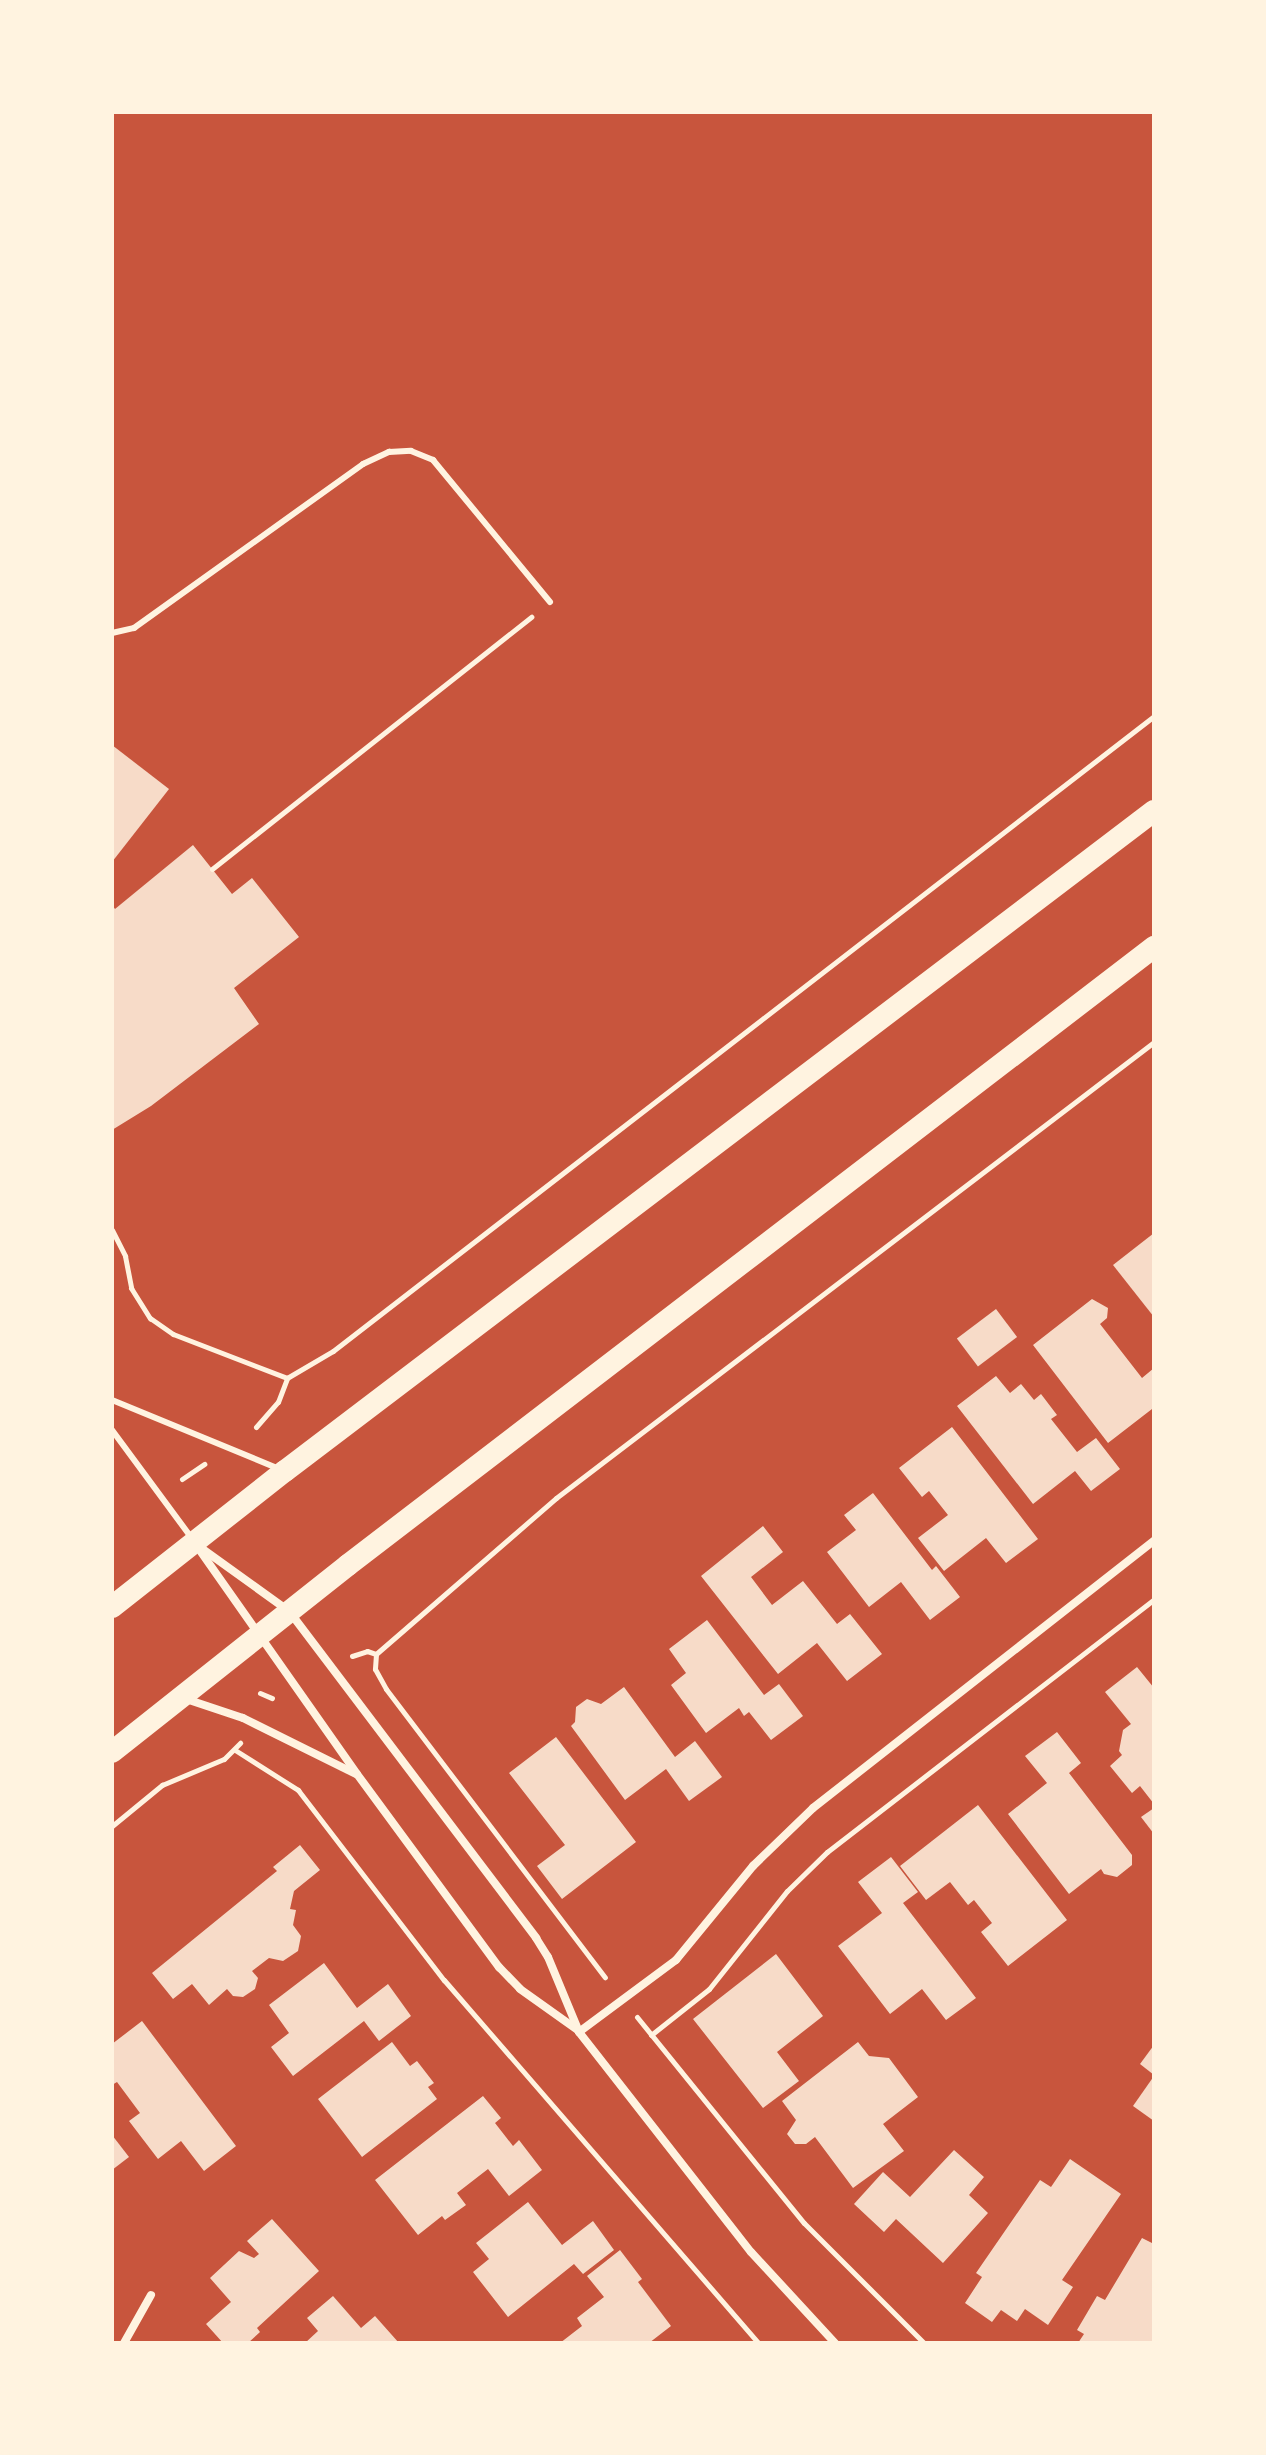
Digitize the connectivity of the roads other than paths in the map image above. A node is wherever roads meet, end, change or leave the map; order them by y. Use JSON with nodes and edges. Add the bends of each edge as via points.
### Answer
{"nodes":[{"id":1,"x":550,"y":602,"type":"road end"},
{"id":2,"x":112,"y":633,"type":"edge"},
{"id":3,"x":1154,"y":811,"type":"edge"},
{"id":4,"x":1154,"y":947,"type":"edge"},
{"id":5,"x":112,"y":1400,"type":"edge"},
{"id":6,"x":112,"y":1430,"type":"edge"},
{"id":7,"x":285,"y":1471,"type":"junction"},
{"id":8,"x":1154,"y":1541,"type":"edge"},
{"id":9,"x":196,"y":1544,"type":"junction"},
{"id":10,"x":112,"y":1607,"type":"edge"},
{"id":11,"x":289,"y":1611,"type":"junction"},
{"id":12,"x":258,"y":1635,"type":"junction"},
{"id":13,"x":181,"y":1698,"type":"junction"},
{"id":14,"x":112,"y":1752,"type":"edge"},
{"id":15,"x":357,"y":1774,"type":"junction"},
{"id":16,"x":579,"y":2032,"type":"junction"},
{"id":17,"x":151,"y":2295,"type":"dead end"},
{"id":18,"x":124,"y":2343,"type":"edge"},
{"id":19,"x":835,"y":2343,"type":"edge"}],
"edges":[{"from":1,"to":2,"type":"lane","via":[[433,460],[411,451],[389,452],[363,464],[134,628]]},
{"from":3,"to":7,"type":"highway"},
{"from":4,"to":11,"type":"highway"},
{"from":5,"to":7,"type":"lane"},
{"from":6,"to":9,"type":"lane"},
{"from":7,"to":9,"type":"highway"},
{"from":8,"to":16,"type":"street","via":[[813,1808],[753,1866],[676,1960]]},
{"from":9,"to":10,"type":"highway"},
{"from":9,"to":11,"type":"street"},
{"from":9,"to":12,"type":"street"},
{"from":11,"to":12,"type":"highway"},
{"from":11,"to":16,"type":"street","via":[[536,1938]]},
{"from":12,"to":13,"type":"highway"},
{"from":12,"to":15,"type":"street"},
{"from":13,"to":14,"type":"highway"},
{"from":13,"to":15,"type":"street","via":[[243,1718]]},
{"from":15,"to":16,"type":"street","via":[[499,1967]]},
{"from":16,"to":19,"type":"street","via":[[751,2252]]},
{"from":17,"to":18,"type":"street"}]}
